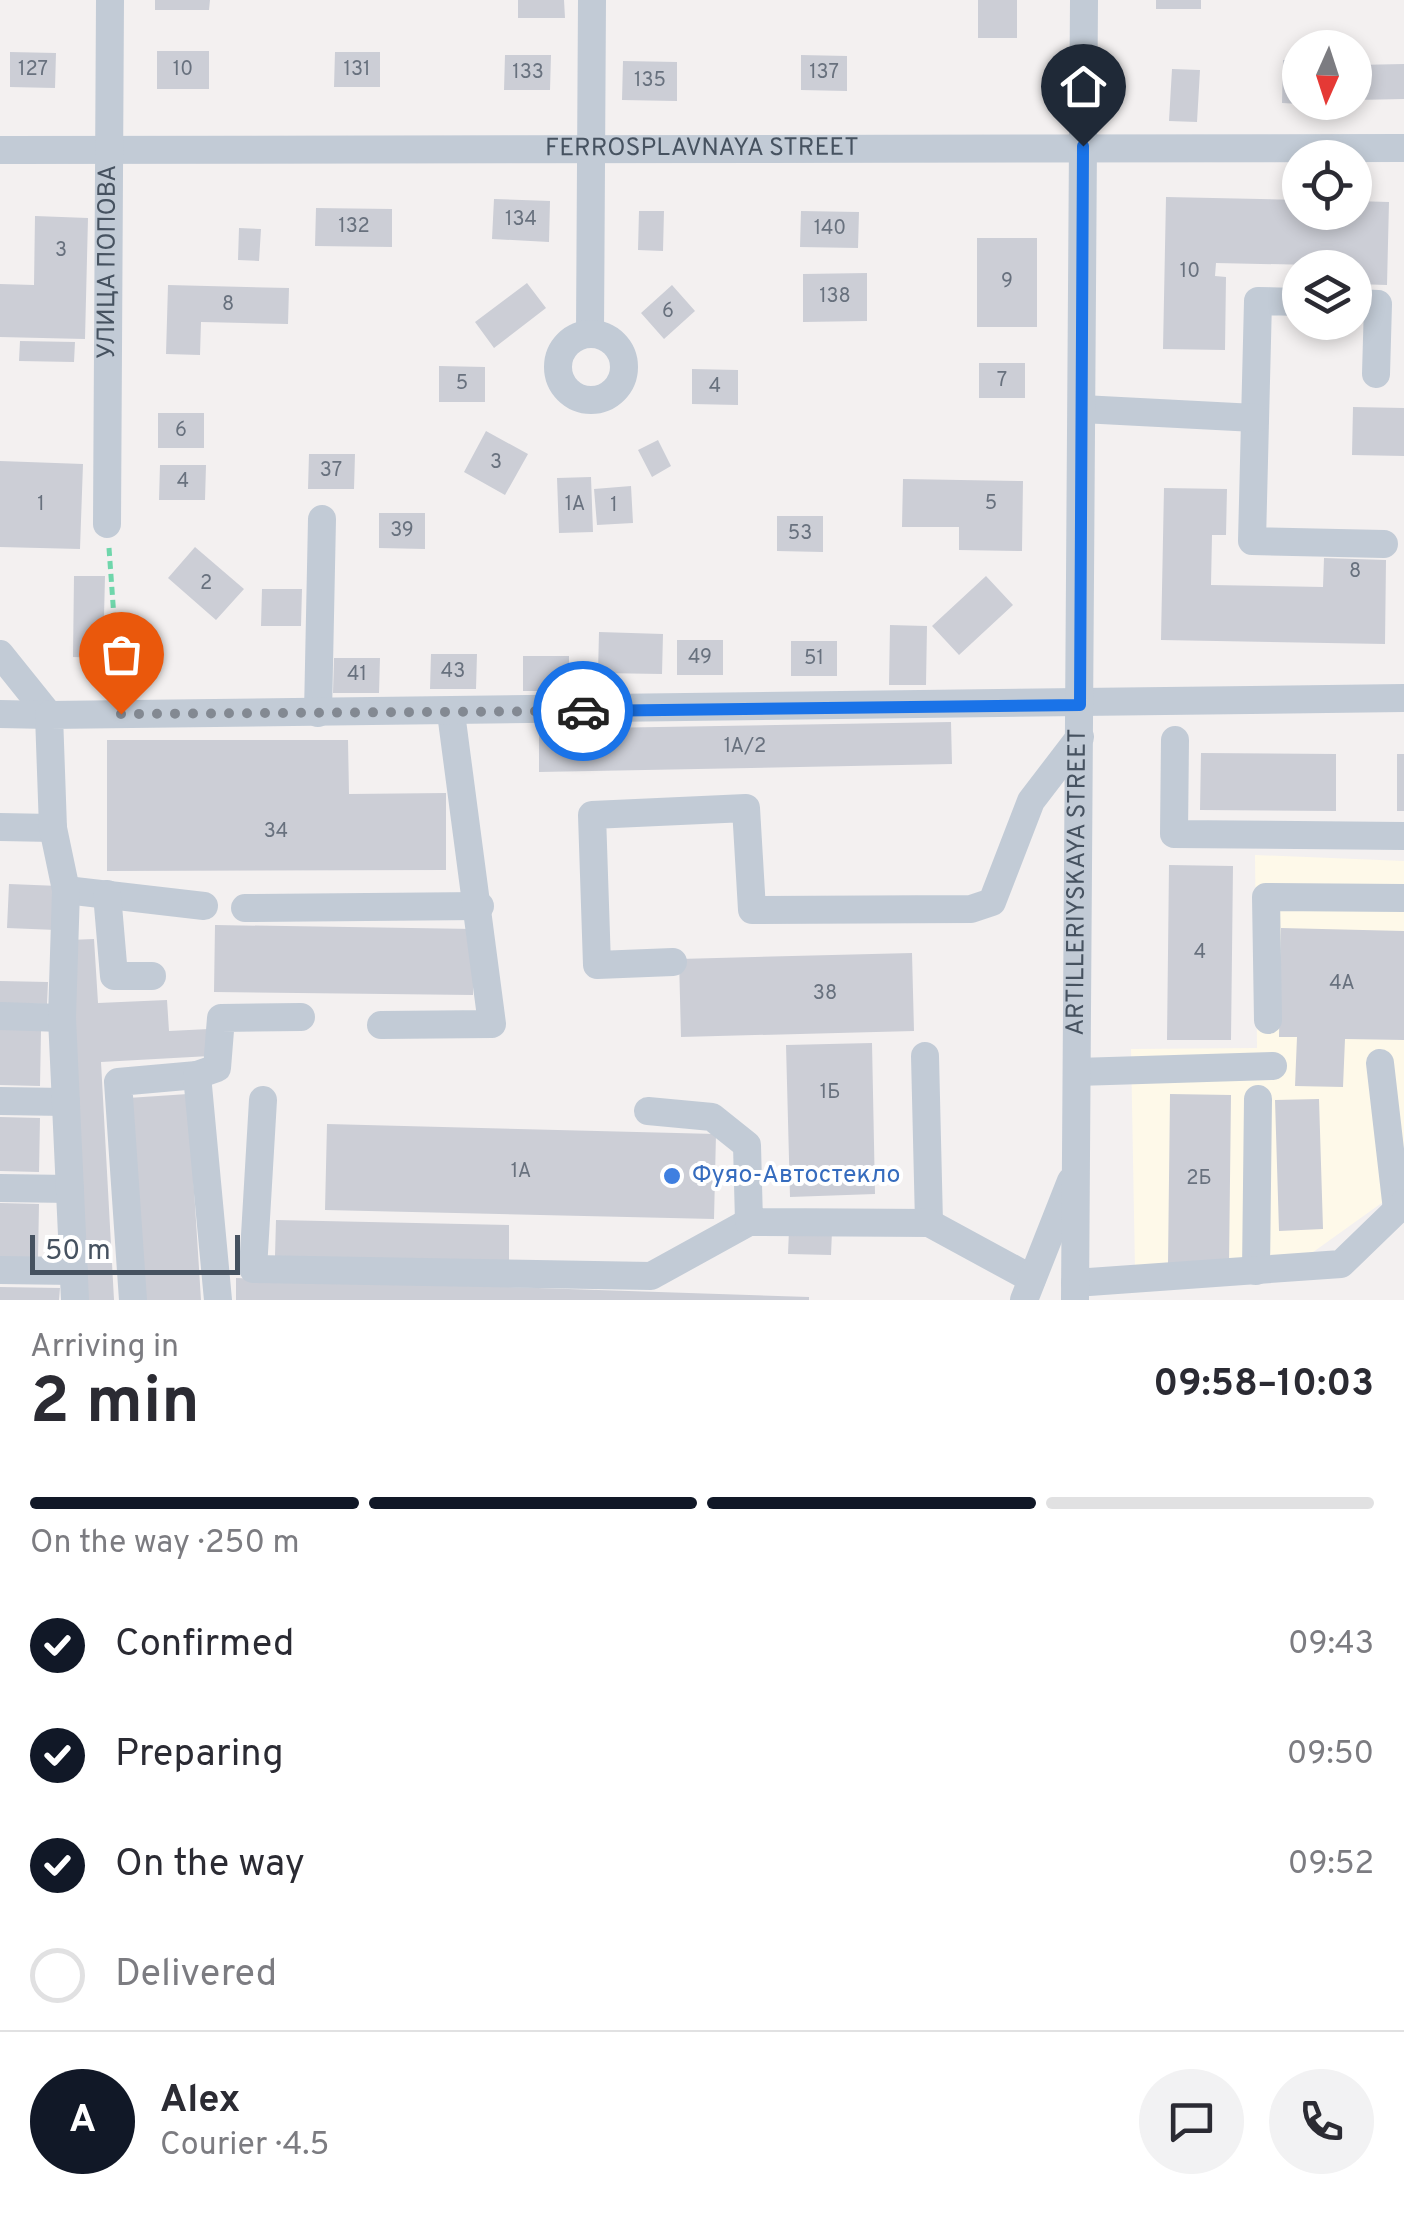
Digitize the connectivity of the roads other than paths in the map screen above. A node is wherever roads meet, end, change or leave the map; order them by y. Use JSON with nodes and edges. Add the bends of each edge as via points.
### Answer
{"nodes":[{"id":1,"x":110,"y":0,"type":"edge"},
{"id":2,"x":592,"y":0,"type":"edge"},
{"id":3,"x":1084,"y":0,"type":"edge"},
{"id":4,"x":1083,"y":146,"type":"junction"},
{"id":5,"x":589,"y":147,"type":"junction"},
{"id":6,"x":1404,"y":148,"type":"edge"},
{"id":7,"x":107,"y":149,"type":"junction"},
{"id":8,"x":0,"y":150,"type":"edge"},
{"id":9,"x":1282,"y":302,"type":"edge"},
{"id":10,"x":1372,"y":304,"type":"edge"},
{"id":11,"x":590,"y":334,"type":"dead end"},
{"id":12,"x":1376,"y":374,"type":"dead end"},
{"id":13,"x":1082,"y":410,"type":"junction"},
{"id":14,"x":1255,"y":418,"type":"junction"},
{"id":15,"x":322,"y":519,"type":"dead end"},
{"id":16,"x":107,"y":524,"type":"road end"},
{"id":17,"x":1384,"y":544,"type":"dead end"},
{"id":18,"x":0,"y":654,"type":"edge"},
{"id":19,"x":1404,"y":698,"type":"edge"},
{"id":20,"x":1080,"y":705,"type":"junction"},
{"id":21,"x":318,"y":712,"type":"junction"},
{"id":22,"x":452,"y":713,"type":"junction"},
{"id":23,"x":0,"y":714,"type":"edge"},
{"id":24,"x":49,"y":715,"type":"junction"},
{"id":25,"x":1080,"y":736,"type":"junction"},
{"id":26,"x":1175,"y":740,"type":"dead end"},
{"id":27,"x":0,"y":827,"type":"edge"},
{"id":28,"x":53,"y":828,"type":"junction"},
{"id":29,"x":1404,"y":836,"type":"edge"},
{"id":30,"x":66,"y":890,"type":"junction"},
{"id":31,"x":107,"y":894,"type":"junction"},
{"id":32,"x":1404,"y":898,"type":"edge"},
{"id":33,"x":204,"y":906,"type":"dead end"},
{"id":34,"x":480,"y":906,"type":"junction"},
{"id":35,"x":245,"y":908,"type":"dead end"},
{"id":36,"x":674,"y":962,"type":"dead end"},
{"id":37,"x":152,"y":976,"type":"dead end"},
{"id":38,"x":0,"y":1016,"type":"edge"},
{"id":39,"x":301,"y":1017,"type":"dead end"},
{"id":40,"x":62,"y":1018,"type":"junction"},
{"id":41,"x":1268,"y":1020,"type":"dead end"},
{"id":42,"x":381,"y":1025,"type":"dead end"},
{"id":43,"x":925,"y":1056,"type":"dead end"},
{"id":44,"x":1380,"y":1063,"type":"dead end"},
{"id":45,"x":1273,"y":1066,"type":"dead end"},
{"id":46,"x":1077,"y":1072,"type":"junction"},
{"id":47,"x":198,"y":1075,"type":"junction"},
{"id":48,"x":0,"y":1100,"type":"edge"},
{"id":49,"x":263,"y":1100,"type":"dead end"},
{"id":50,"x":1258,"y":1100,"type":"dead end"},
{"id":51,"x":66,"y":1102,"type":"junction"},
{"id":52,"x":648,"y":1111,"type":"dead end"},
{"id":53,"x":1077,"y":1166,"type":"junction"},
{"id":54,"x":0,"y":1188,"type":"edge"},
{"id":55,"x":70,"y":1189,"type":"junction"},
{"id":56,"x":1401,"y":1206,"type":"edge"},
{"id":57,"x":749,"y":1222,"type":"junction"},
{"id":58,"x":928,"y":1222,"type":"junction"},
{"id":59,"x":0,"y":1270,"type":"edge"},
{"id":60,"x":74,"y":1271,"type":"junction"},
{"id":61,"x":1256,"y":1271,"type":"junction"},
{"id":62,"x":1028,"y":1290,"type":"edge"},
{"id":63,"x":1129,"y":1291,"type":"edge"},
{"id":64,"x":1075,"y":1292,"type":"edge"},
{"id":65,"x":75,"y":1300,"type":"edge"},
{"id":66,"x":133,"y":1300,"type":"edge"},
{"id":67,"x":218,"y":1300,"type":"edge"}],
"edges":[{"from":1,"to":7,"type":"street","name":"УЛИЦА ПОПОВА"},
{"from":2,"to":5,"type":"street"},
{"from":3,"to":4,"type":"street","name":"ARTILLERIYSKAYA STREET"},
{"from":4,"to":5,"type":"street","name":"FERROSPLAVNAYA STREET"},
{"from":4,"to":6,"type":"street","name":"FERROSPLAVNAYA STREET"},
{"from":4,"to":13,"type":"street","name":"ARTILLERIYSKAYA STREET"},
{"from":5,"to":7,"type":"street","name":"FERROSPLAVNAYA STREET"},
{"from":5,"to":11,"type":"street"},
{"from":7,"to":8,"type":"street","name":"FERROSPLAVNAYA STREET"},
{"from":7,"to":16,"type":"street","name":"УЛИЦА ПОПОВА"},
{"from":9,"to":14,"type":"street","via":[[1258,301]]},
{"from":10,"to":12,"type":"street","via":[[1378,304]]},
{"from":13,"to":14,"type":"street"},
{"from":13,"to":20,"type":"street","name":"ARTILLERIYSKAYA STREET"},
{"from":14,"to":17,"type":"street","via":[[1252,541]]},
{"from":15,"to":21,"type":"street"},
{"from":18,"to":24,"type":"street"},
{"from":19,"to":20,"type":"street"},
{"from":20,"to":22,"type":"street"},
{"from":20,"to":25,"type":"street","name":"ARTILLERIYSKAYA STREET"},
{"from":21,"to":22,"type":"street"},
{"from":21,"to":24,"type":"street"},
{"from":22,"to":34,"type":"street"},
{"from":23,"to":24,"type":"street"},
{"from":24,"to":28,"type":"street"},
{"from":25,"to":36,"type":"street","via":[[1030,801],[992,902],[970,909],[752,910],[746,808],[592,815],[597,965]]},
{"from":25,"to":46,"type":"street","name":"ARTILLERIYSKAYA STREET"},
{"from":26,"to":29,"type":"street","via":[[1174,834]]},
{"from":27,"to":28,"type":"street"},
{"from":28,"to":30,"type":"street"},
{"from":30,"to":31,"type":"street"},
{"from":30,"to":40,"type":"street"},
{"from":31,"to":33,"type":"street"},
{"from":31,"to":37,"type":"street","via":[[114,976]]},
{"from":32,"to":41,"type":"street","via":[[1266,898]]},
{"from":34,"to":35,"type":"street"},
{"from":34,"to":42,"type":"street","via":[[492,1024]]},
{"from":38,"to":40,"type":"street"},
{"from":39,"to":47,"type":"street","via":[[221,1018],[216,1068]]},
{"from":40,"to":51,"type":"street"},
{"from":43,"to":58,"type":"street"},
{"from":44,"to":56,"type":"street"},
{"from":45,"to":46,"type":"street"},
{"from":46,"to":53,"type":"street","name":"ARTILLERIYSKAYA STREET"},
{"from":47,"to":66,"type":"street","via":[[118,1082]]},
{"from":47,"to":67,"type":"street"},
{"from":48,"to":51,"type":"street"},
{"from":49,"to":57,"type":"street","via":[[253,1269],[651,1276]]},
{"from":50,"to":61,"type":"street"},
{"from":51,"to":55,"type":"street"},
{"from":52,"to":57,"type":"street","via":[[712,1117],[747,1146]]},
{"from":53,"to":62,"type":"street","name":"ARTILLERIYSKAYA STREET"},
{"from":53,"to":64,"type":"street","name":"ARTILLERIYSKAYA STREET"},
{"from":54,"to":55,"type":"street"},
{"from":55,"to":60,"type":"street"},
{"from":56,"to":61,"type":"street","via":[[1342,1264]]},
{"from":57,"to":58,"type":"street"},
{"from":58,"to":62,"type":"street"},
{"from":59,"to":60,"type":"street"},
{"from":60,"to":65,"type":"street"},
{"from":61,"to":63,"type":"street"},
{"from":63,"to":64,"type":"street"}]}
